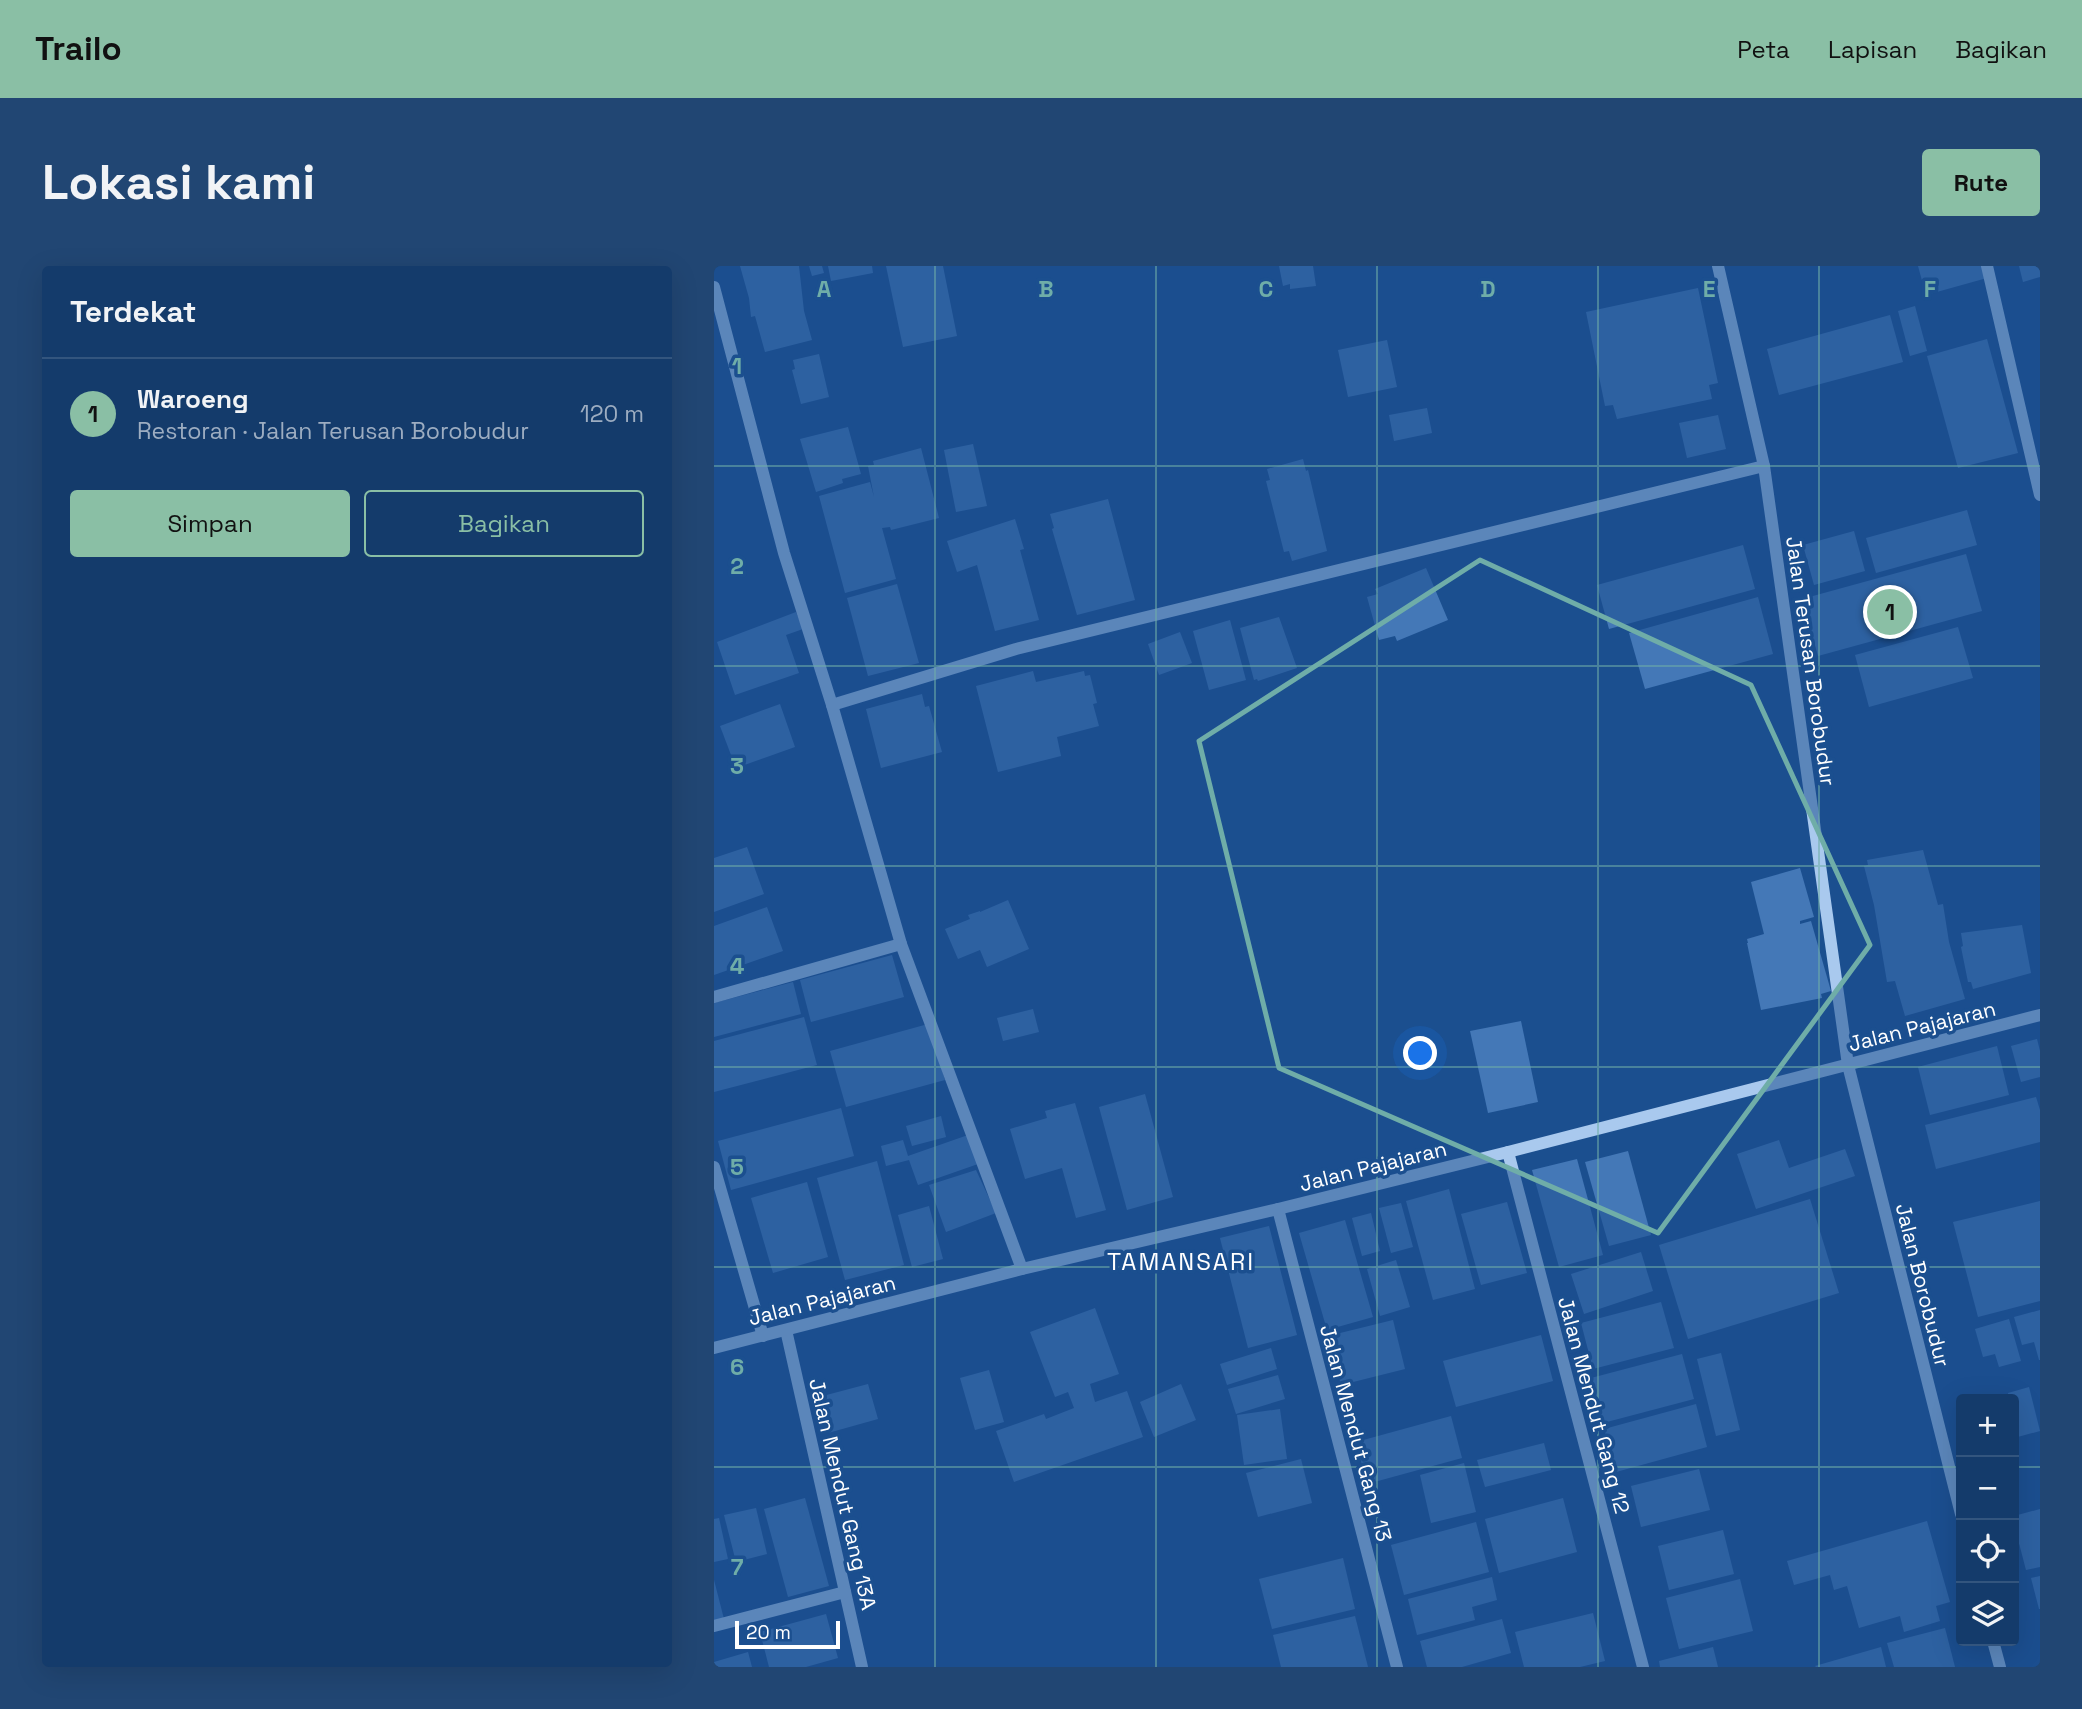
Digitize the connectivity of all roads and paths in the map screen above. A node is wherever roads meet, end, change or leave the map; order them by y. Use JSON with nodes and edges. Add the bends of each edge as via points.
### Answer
{"nodes":[{"id":1,"x":1718,"y":266,"type":"edge"},
{"id":2,"x":1987,"y":266,"type":"edge"},
{"id":3,"x":714,"y":287,"type":"edge"},
{"id":4,"x":1764,"y":466,"type":"junction"},
{"id":5,"x":2040,"y":495,"type":"edge"},
{"id":6,"x":832,"y":705,"type":"junction"},
{"id":7,"x":901,"y":944,"type":"junction"},
{"id":8,"x":714,"y":997,"type":"edge"},
{"id":9,"x":2040,"y":1016,"type":"edge"},
{"id":10,"x":1848,"y":1065,"type":"junction"},
{"id":11,"x":1508,"y":1152,"type":"junction"},
{"id":12,"x":714,"y":1167,"type":"edge"},
{"id":13,"x":1278,"y":1209,"type":"junction"},
{"id":14,"x":1022,"y":1269,"type":"junction"},
{"id":15,"x":786,"y":1330,"type":"junction"},
{"id":16,"x":763,"y":1335,"type":"junction"},
{"id":17,"x":714,"y":1348,"type":"edge"},
{"id":18,"x":1956,"y":1494,"type":"edge"},
{"id":19,"x":845,"y":1592,"type":"junction"},
{"id":20,"x":714,"y":1626,"type":"edge"},
{"id":21,"x":1994,"y":1646,"type":"edge"},
{"id":22,"x":862,"y":1667,"type":"edge"},
{"id":23,"x":1397,"y":1667,"type":"edge"},
{"id":24,"x":1643,"y":1667,"type":"edge"},
{"id":25,"x":2000,"y":1667,"type":"edge"}],
"edges":[{"from":1,"to":4,"type":"street","name":"Jalan Terusan Borobudur"},
{"from":2,"to":5,"type":"street"},
{"from":3,"to":6,"type":"street","via":[[784,554]]},
{"from":4,"to":6,"type":"street","via":[[1016,649]]},
{"from":4,"to":10,"type":"street","name":"Jalan Terusan Borobudur"},
{"from":6,"to":7,"type":"street"},
{"from":7,"to":8,"type":"street"},
{"from":7,"to":14,"type":"street"},
{"from":9,"to":10,"type":"street","name":"Jalan Pajajaran"},
{"from":10,"to":11,"type":"street","name":"Jalan Pajajaran"},
{"from":10,"to":18,"type":"street","name":"Jalan Borobudur"},
{"from":11,"to":13,"type":"street","name":"Jalan Pajajaran"},
{"from":11,"to":24,"type":"street","name":"Jalan Mendut Gang 12"},
{"from":12,"to":16,"type":"street"},
{"from":13,"to":14,"type":"street","name":"Jalan Pajajaran"},
{"from":13,"to":23,"type":"street","name":"Jalan Mendut Gang 13"},
{"from":14,"to":15,"type":"street","name":"Jalan Pajajaran"},
{"from":15,"to":16,"type":"street","name":"Jalan Pajajaran"},
{"from":15,"to":19,"type":"street","name":"Jalan Mendut Gang 13A"},
{"from":16,"to":17,"type":"street","name":"Jalan Pajajaran"},
{"from":19,"to":20,"type":"street"},
{"from":19,"to":22,"type":"street","name":"Jalan Mendut Gang 13A"},
{"from":21,"to":25,"type":"street"}]}
